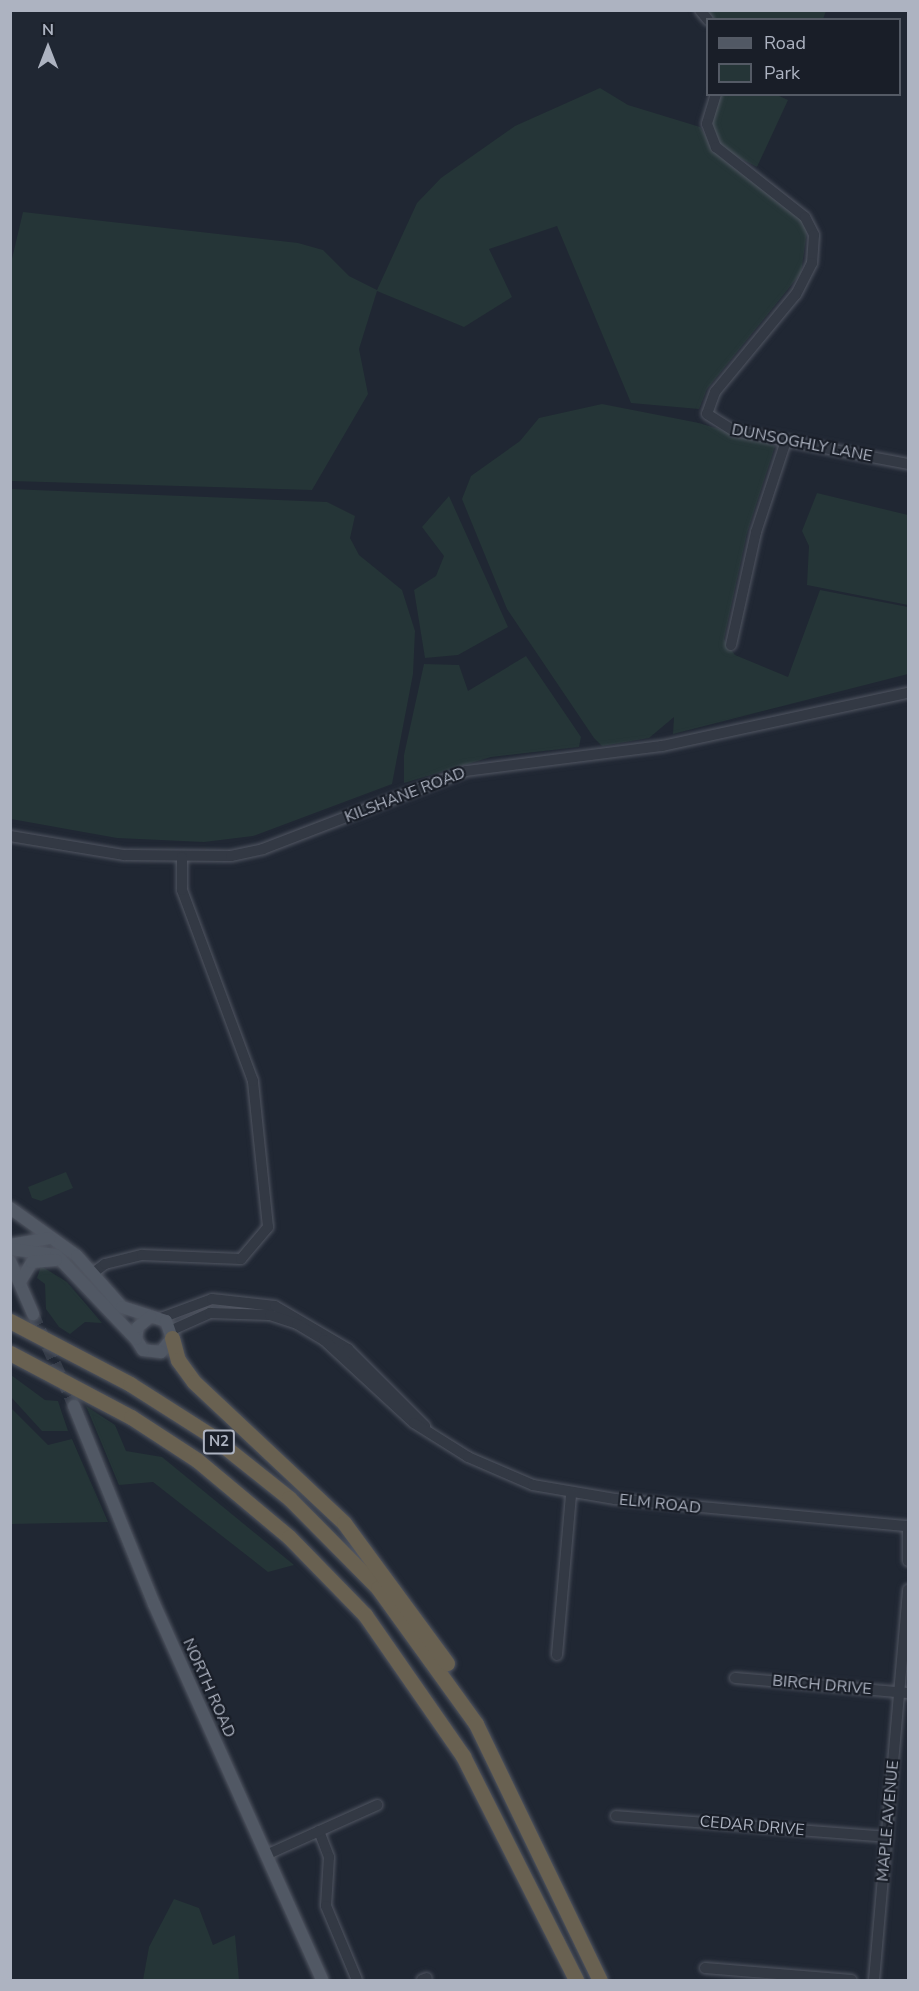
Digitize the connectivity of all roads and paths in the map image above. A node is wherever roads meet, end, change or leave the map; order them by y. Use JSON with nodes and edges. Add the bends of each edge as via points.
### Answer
{"nodes":[{"id":1,"x":715,"y":96,"type":"edge"},
{"id":2,"x":786,"y":441,"type":"junction"},
{"id":3,"x":909,"y":464,"type":"edge"},
{"id":4,"x":731,"y":645,"type":"dead end"},
{"id":5,"x":909,"y":693,"type":"edge"},
{"id":6,"x":10,"y":836,"type":"edge"},
{"id":7,"x":182,"y":857,"type":"junction"},
{"id":8,"x":10,"y":1208,"type":"edge"},
{"id":9,"x":52,"y":1239,"type":"junction"},
{"id":10,"x":10,"y":1245,"type":"edge"},
{"id":11,"x":10,"y":1249,"type":"edge"},
{"id":12,"x":10,"y":1261,"type":"edge"},
{"id":13,"x":65,"y":1263,"type":"junction"},
{"id":14,"x":93,"y":1273,"type":"junction"},
{"id":15,"x":20,"y":1282,"type":"junction"},
{"id":16,"x":33,"y":1314,"type":"tunnel mouth"},
{"id":17,"x":155,"y":1318,"type":"junction"},
{"id":18,"x":10,"y":1321,"type":"edge"},
{"id":19,"x":172,"y":1334,"type":"junction"},
{"id":20,"x":136,"y":1339,"type":"junction"},
{"id":21,"x":10,"y":1353,"type":"edge"},
{"id":22,"x":74,"y":1406,"type":"tunnel mouth"},
{"id":23,"x":428,"y":1429,"type":"junction"},
{"id":24,"x":571,"y":1494,"type":"junction"},
{"id":25,"x":908,"y":1526,"type":"edge"},
{"id":26,"x":909,"y":1561,"type":"edge"},
{"id":27,"x":909,"y":1589,"type":"edge"},
{"id":28,"x":557,"y":1655,"type":"dead end"},
{"id":29,"x":735,"y":1678,"type":"dead end"},
{"id":30,"x":903,"y":1692,"type":"edge"},
{"id":31,"x":378,"y":1805,"type":"dead end"},
{"id":32,"x":616,"y":1816,"type":"dead end"},
{"id":33,"x":319,"y":1831,"type":"junction"},
{"id":34,"x":887,"y":1837,"type":"junction"},
{"id":35,"x":266,"y":1855,"type":"junction"},
{"id":36,"x":705,"y":1968,"type":"dead end"},
{"id":37,"x":322,"y":1980,"type":"edge"},
{"id":38,"x":357,"y":1980,"type":"edge"},
{"id":39,"x":576,"y":1980,"type":"edge"},
{"id":40,"x":601,"y":1980,"type":"edge"},
{"id":41,"x":852,"y":1980,"type":"edge"},
{"id":42,"x":874,"y":1980,"type":"edge"}],
"edges":[{"from":1,"to":2,"type":"street","name":"DUNSOGHLY LANE","via":[[707,124],[716,147],[805,217],[814,235],[807,276],[715,392],[707,414],[721,426]]},
{"from":2,"to":3,"type":"street","name":"DUNSOGHLY LANE"},
{"from":2,"to":4,"type":"street","via":[[756,532]]},
{"from":5,"to":7,"type":"street","name":"KILSHANE ROAD","via":[[662,746],[466,771],[263,849]]},
{"from":6,"to":7,"type":"street","name":"KILSHANE ROAD","via":[[124,855]]},
{"from":7,"to":14,"type":"street","via":[[182,890],[253,1082],[268,1227],[241,1259],[142,1255],[105,1264]]},
{"from":8,"to":9,"type":"main road"},
{"from":9,"to":10,"type":"main road","via":[[34,1236]]},
{"from":9,"to":14,"type":"main road"},
{"from":11,"to":13,"type":"main road","via":[[49,1251]]},
{"from":12,"to":15,"type":"main road"},
{"from":13,"to":15,"type":"main road","via":[[41,1258]]},
{"from":13,"to":20,"type":"main road"},
{"from":14,"to":17,"type":"main road","via":[[122,1307]]},
{"from":15,"to":16,"type":"main road"},
{"from":17,"to":19,"type":"main road"},
{"from":17,"to":20,"type":"main road","via":[[138,1327]]},
{"from":17,"to":23,"type":"street","name":"ELM ROAD","via":[[214,1298],[275,1306],[348,1349]]},
{"from":18,"to":40,"type":"highway","number":"N2","via":[[130,1384],[210,1435],[289,1498],[378,1588],[476,1724]]},
{"from":19,"to":20,"type":"main road","via":[[155,1353]]},
{"from":19,"to":23,"type":"street","name":"ELM ROAD","via":[[210,1313],[270,1315],[297,1324],[324,1340]]},
{"from":19,"to":40,"type":"highway","via":[[178,1360],[194,1382],[314,1491],[423,1623],[520,1791]]},
{"from":21,"to":39,"type":"highway","number":"N2","via":[[131,1417],[197,1460],[289,1537],[365,1615],[463,1756]]},
{"from":22,"to":35,"type":"main road","name":"NORTH ROAD","via":[[150,1593]]},
{"from":23,"to":24,"type":"street","name":"ELM ROAD","via":[[502,1474]]},
{"from":24,"to":25,"type":"street","name":"ELM ROAD"},
{"from":24,"to":28,"type":"street"},
{"from":25,"to":26,"type":"street"},
{"from":27,"to":30,"type":"street","name":"MAPLE AVENUE"},
{"from":29,"to":30,"type":"street","name":"BIRCH DRIVE"},
{"from":30,"to":34,"type":"street","name":"MAPLE AVENUE"},
{"from":31,"to":33,"type":"street"},
{"from":32,"to":34,"type":"street","name":"CEDAR DRIVE"},
{"from":33,"to":35,"type":"street"},
{"from":33,"to":38,"type":"street","via":[[329,1857],[326,1906]]},
{"from":34,"to":42,"type":"street","name":"MAPLE AVENUE"},
{"from":35,"to":37,"type":"main road","name":"NORTH ROAD"},
{"from":36,"to":41,"type":"street"}]}
